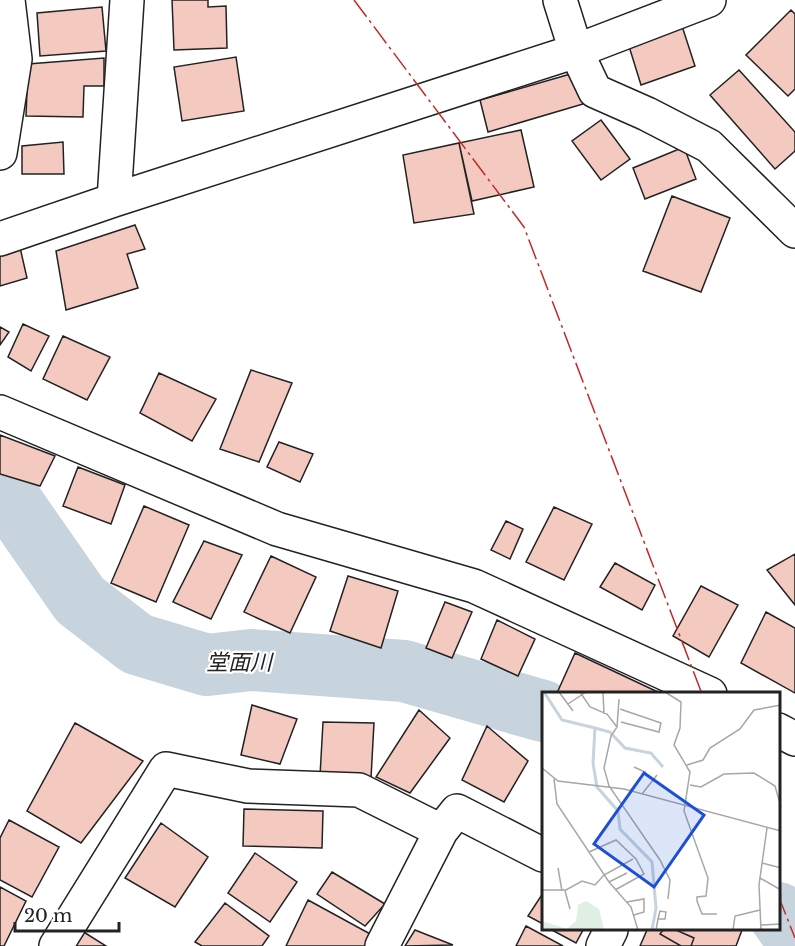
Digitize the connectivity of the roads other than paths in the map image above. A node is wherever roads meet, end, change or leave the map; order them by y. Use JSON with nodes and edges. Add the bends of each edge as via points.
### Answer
{"nodes":[{"id":1,"x":8,"y":0,"type":"edge"},
{"id":2,"x":127,"y":0,"type":"edge"},
{"id":3,"x":560,"y":0,"type":"edge"},
{"id":4,"x":710,"y":0,"type":"edge"},
{"id":5,"x":576,"y":51,"type":"junction"},
{"id":6,"x":0,"y":153,"type":"edge"},
{"id":7,"x":114,"y":200,"type":"junction"},
{"id":8,"x":795,"y":231,"type":"edge"},
{"id":9,"x":0,"y":239,"type":"edge"},
{"id":10,"x":0,"y":412,"type":"edge"},
{"id":11,"x":706,"y":692,"type":"edge"},
{"id":12,"x":780,"y":731,"type":"edge"},
{"id":13,"x":795,"y":739,"type":"edge"},
{"id":14,"x":441,"y":831,"type":"junction"},
{"id":15,"x":542,"y":854,"type":"edge"},
{"id":16,"x":610,"y":931,"type":"edge"},
{"id":17,"x":56,"y":946,"type":"edge"},
{"id":18,"x":382,"y":946,"type":"edge"},
{"id":19,"x":603,"y":946,"type":"edge"}],
"edges":[{"from":1,"to":6,"type":"street","via":[[15,59]]},
{"from":2,"to":7,"type":"street"},
{"from":3,"to":5,"type":"street"},
{"from":4,"to":5,"type":"street"},
{"from":5,"to":7,"type":"street"},
{"from":5,"to":8,"type":"street","via":[[596,92],[709,146]]},
{"from":7,"to":9,"type":"street"},
{"from":10,"to":11,"type":"street","via":[[277,529],[474,586]]},
{"from":12,"to":13,"type":"street"},
{"from":14,"to":15,"type":"street","via":[[457,812]]},
{"from":14,"to":17,"type":"street","via":[[359,790],[248,786],[166,769]]},
{"from":14,"to":18,"type":"street"},
{"from":16,"to":19,"type":"street"}]}
